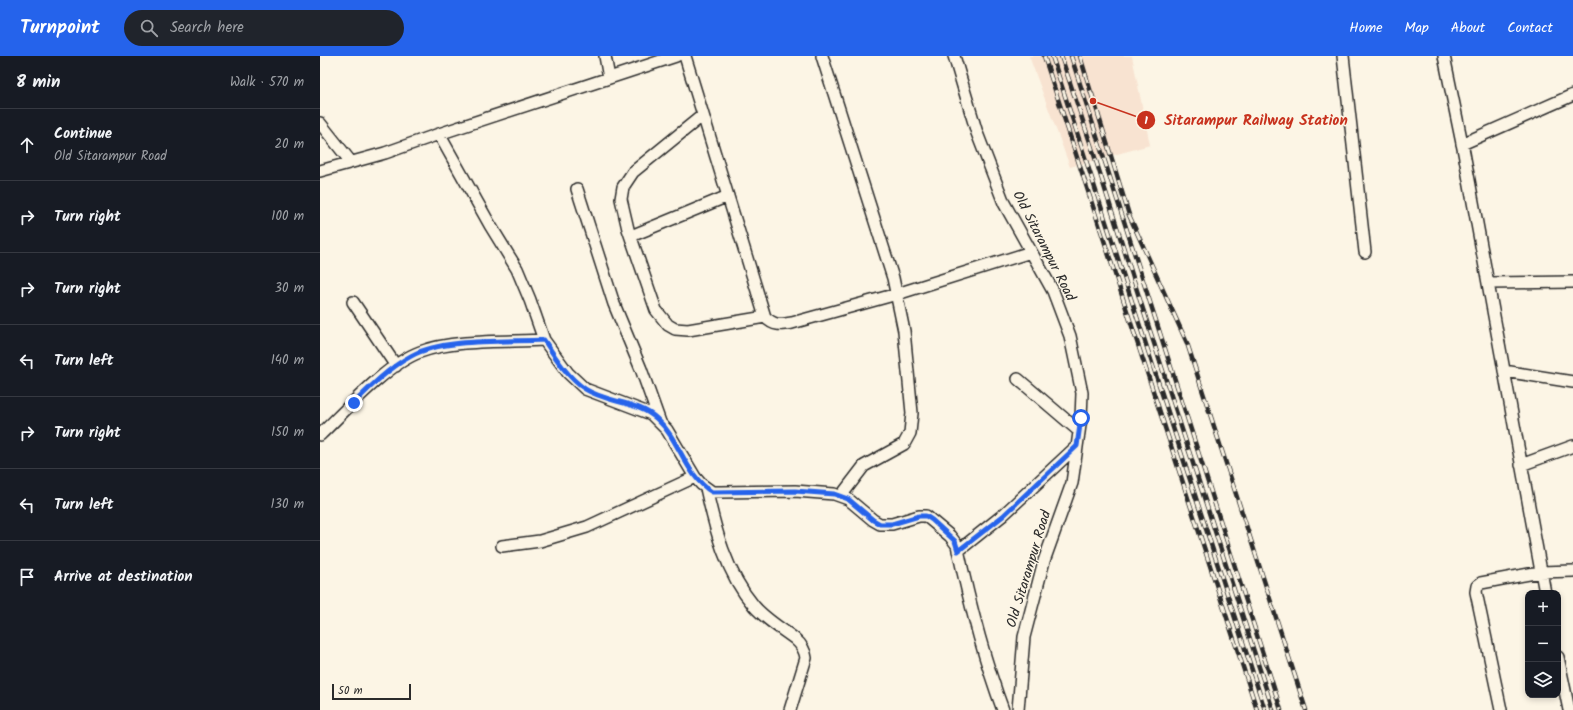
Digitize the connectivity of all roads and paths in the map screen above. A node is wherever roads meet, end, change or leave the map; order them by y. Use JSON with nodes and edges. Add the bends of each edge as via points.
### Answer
{"nodes":[{"id":1,"x":605,"y":56,"type":"edge"},
{"id":2,"x":676,"y":56,"type":"edge"},
{"id":3,"x":684,"y":56,"type":"edge"},
{"id":4,"x":822,"y":56,"type":"edge"},
{"id":5,"x":954,"y":56,"type":"edge"},
{"id":6,"x":1343,"y":56,"type":"edge"},
{"id":7,"x":1444,"y":56,"type":"edge"},
{"id":8,"x":609,"y":78,"type":"junction"},
{"id":9,"x":1573,"y":95,"type":"edge"},
{"id":10,"x":703,"y":115,"type":"junction"},
{"id":11,"x":320,"y":123,"type":"edge"},
{"id":12,"x":439,"y":134,"type":"junction"},
{"id":13,"x":1462,"y":144,"type":"junction"},
{"id":14,"x":351,"y":162,"type":"junction"},
{"id":15,"x":320,"y":171,"type":"edge"},
{"id":16,"x":577,"y":189,"type":"dead end"},
{"id":17,"x":728,"y":196,"type":"junction"},
{"id":18,"x":631,"y":236,"type":"junction"},
{"id":19,"x":1031,"y":252,"type":"junction"},
{"id":20,"x":1365,"y":252,"type":"dead end"},
{"id":21,"x":1573,"y":282,"type":"edge"},
{"id":22,"x":1488,"y":283,"type":"junction"},
{"id":23,"x":897,"y":294,"type":"junction"},
{"id":24,"x":354,"y":302,"type":"dead end"},
{"id":25,"x":765,"y":317,"type":"junction"},
{"id":26,"x":544,"y":340,"type":"junction"},
{"id":27,"x":396,"y":366,"type":"junction"},
{"id":28,"x":1504,"y":371,"type":"junction"},
{"id":29,"x":1018,"y":379,"type":"dead end"},
{"id":30,"x":1573,"y":382,"type":"edge"},
{"id":31,"x":661,"y":423,"type":"junction"},
{"id":32,"x":1079,"y":431,"type":"junction"},
{"id":33,"x":320,"y":434,"type":"edge"},
{"id":34,"x":1077,"y":446,"type":"junction"},
{"id":35,"x":1573,"y":446,"type":"edge"},
{"id":36,"x":1521,"y":465,"type":"junction"},
{"id":37,"x":695,"y":477,"type":"junction"},
{"id":38,"x":706,"y":488,"type":"junction"},
{"id":39,"x":841,"y":496,"type":"junction"},
{"id":40,"x":502,"y":546,"type":"dead end"},
{"id":41,"x":958,"y":551,"type":"junction"},
{"id":42,"x":1573,"y":571,"type":"edge"},
{"id":43,"x":1540,"y":572,"type":"junction"},
{"id":44,"x":1544,"y":590,"type":"edge"},
{"id":45,"x":1559,"y":662,"type":"edge"},
{"id":46,"x":790,"y":710,"type":"edge"},
{"id":47,"x":1003,"y":710,"type":"edge"},
{"id":48,"x":1018,"y":710,"type":"edge"},
{"id":49,"x":1501,"y":710,"type":"edge"},
{"id":50,"x":1569,"y":710,"type":"edge"}],
"edges":[{"from":1,"to":8,"type":"street"},
{"from":2,"to":8,"type":"street"},
{"from":3,"to":10,"type":"street"},
{"from":4,"to":23,"type":"street"},
{"from":5,"to":19,"type":"street","name":"Old Sitarampur Road","via":[[977,133],[1004,203]]},
{"from":6,"to":20,"type":"street"},
{"from":7,"to":13,"type":"street"},
{"from":8,"to":12,"type":"street"},
{"from":9,"to":13,"type":"street"},
{"from":10,"to":17,"type":"street"},
{"from":10,"to":18,"type":"street","via":[[633,172],[623,187],[621,199]]},
{"from":11,"to":14,"type":"street"},
{"from":12,"to":14,"type":"street"},
{"from":12,"to":26,"type":"street","via":[[517,269]]},
{"from":13,"to":22,"type":"street"},
{"from":14,"to":15,"type":"street"},
{"from":16,"to":31,"type":"street","via":[[614,304]]},
{"from":17,"to":18,"type":"street"},
{"from":17,"to":25,"type":"street"},
{"from":18,"to":25,"type":"street","via":[[656,310],[668,325],[675,329],[688,330]]},
{"from":19,"to":23,"type":"street"},
{"from":19,"to":32,"type":"street","name":"Old Sitarampur Road","via":[[1053,291],[1070,336],[1082,393]]},
{"from":21,"to":22,"type":"street"},
{"from":22,"to":28,"type":"street"},
{"from":23,"to":25,"type":"street","via":[[792,323],[778,325]]},
{"from":23,"to":39,"type":"street","via":[[904,331],[912,412],[910,433],[904,444],[864,466]]},
{"from":24,"to":27,"type":"street"},
{"from":26,"to":27,"type":"street","via":[[452,344],[421,351]]},
{"from":26,"to":31,"type":"street","via":[[568,373],[585,389],[651,414]]},
{"from":27,"to":33,"type":"street"},
{"from":28,"to":30,"type":"street"},
{"from":28,"to":36,"type":"street"},
{"from":29,"to":32,"type":"street"},
{"from":31,"to":37,"type":"street"},
{"from":32,"to":34,"type":"street","name":"Old Sitarampur Road"},
{"from":34,"to":41,"type":"street","via":[[1003,516]]},
{"from":34,"to":48,"type":"street","name":"Old Sitarampur Road","via":[[1072,483],[1044,561],[1024,637]]},
{"from":35,"to":36,"type":"street"},
{"from":36,"to":43,"type":"street"},
{"from":37,"to":38,"type":"street"},
{"from":37,"to":40,"type":"street","via":[[587,527],[540,541]]},
{"from":38,"to":39,"type":"street","via":[[712,492],[795,491]]},
{"from":38,"to":46,"type":"street","via":[[716,531],[742,588],[754,606],[801,644],[805,651],[806,658]]},
{"from":39,"to":41,"type":"street","via":[[880,524],[892,524],[926,516],[955,541]]},
{"from":41,"to":47,"type":"street","via":[[978,633]]},
{"from":42,"to":43,"type":"street"},
{"from":43,"to":44,"type":"street"},
{"from":43,"to":49,"type":"street","via":[[1481,583],[1477,586],[1476,592]]},
{"from":45,"to":50,"type":"street"}]}
